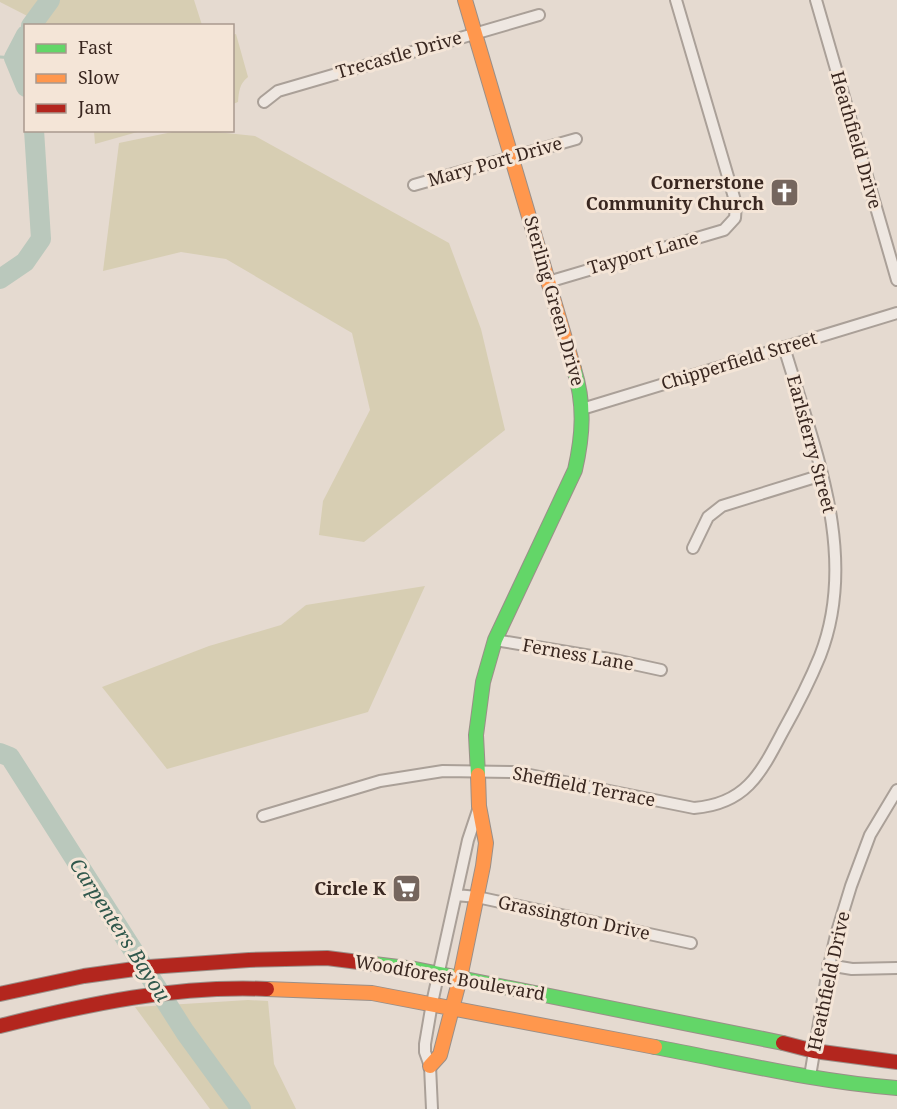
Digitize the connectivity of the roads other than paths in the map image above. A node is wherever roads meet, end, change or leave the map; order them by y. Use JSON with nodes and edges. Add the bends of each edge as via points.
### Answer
{"nodes":[{"id":1,"x":465,"y":0,"type":"edge"},
{"id":2,"x":676,"y":0,"type":"edge"},
{"id":3,"x":816,"y":0,"type":"edge"},
{"id":4,"x":539,"y":15,"type":"dead end"},
{"id":5,"x":474,"y":33,"type":"junction"},
{"id":6,"x":264,"y":102,"type":"dead end"},
{"id":7,"x":576,"y":138,"type":"dead end"},
{"id":8,"x":512,"y":157,"type":"junction"},
{"id":9,"x":414,"y":185,"type":"dead end"},
{"id":10,"x":897,"y":280,"type":"edge"},
{"id":11,"x":548,"y":282,"type":"junction"},
{"id":12,"x":897,"y":313,"type":"edge"},
{"id":13,"x":784,"y":347,"type":"junction"},
{"id":14,"x":582,"y":409,"type":"junction"},
{"id":15,"x":822,"y":475,"type":"junction"},
{"id":16,"x":693,"y":549,"type":"dead end"},
{"id":17,"x":495,"y":640,"type":"junction"},
{"id":18,"x":661,"y":670,"type":"dead end"},
{"id":19,"x":478,"y":772,"type":"junction"},
{"id":20,"x":897,"y":790,"type":"edge"},
{"id":21,"x":730,"y":801,"type":"joint"},
{"id":22,"x":479,"y":806,"type":"junction"},
{"id":23,"x":892,"y":810,"type":"edge"},
{"id":24,"x":263,"y":816,"type":"dead end"},
{"id":25,"x":456,"y":895,"type":"junction"},
{"id":26,"x":477,"y":897,"type":"junction"},
{"id":27,"x":691,"y":943,"type":"dead end"},
{"id":28,"x":828,"y":965,"type":"junction"},
{"id":29,"x":897,"y":968,"type":"edge"},
{"id":30,"x":249,"y":974,"type":"junction"},
{"id":31,"x":439,"y":974,"type":"junction"},
{"id":32,"x":460,"y":978,"type":"junction"},
{"id":33,"x":0,"y":994,"type":"edge"},
{"id":34,"x":432,"y":1003,"type":"junction"},
{"id":35,"x":453,"y":1008,"type":"junction"},
{"id":36,"x":0,"y":1026,"type":"edge"},
{"id":37,"x":814,"y":1051,"type":"junction"},
{"id":38,"x":897,"y":1062,"type":"edge"},
{"id":39,"x":430,"y":1066,"type":"junction"},
{"id":40,"x":810,"y":1076,"type":"junction"},
{"id":41,"x":897,"y":1088,"type":"edge"},
{"id":42,"x":432,"y":1109,"type":"edge"}],
"edges":[{"from":1,"to":5,"type":"main road","name":"Sterling Green Drive"},
{"from":2,"to":11,"type":"street","name":"Tayport Lane","via":[[736,204],[735,218],[724,230]]},
{"from":3,"to":10,"type":"street","name":"Heathfield Drive"},
{"from":4,"to":5,"type":"street","name":"Trecastle Drive"},
{"from":5,"to":6,"type":"street","name":"Trecastle Drive","via":[[278,91]]},
{"from":5,"to":8,"type":"main road","name":"Sterling Green Drive"},
{"from":7,"to":8,"type":"street","name":"Mary Port Drive"},
{"from":8,"to":9,"type":"street","name":"Mary Port Drive"},
{"from":8,"to":11,"type":"main road","name":"Sterling Green Drive"},
{"from":11,"to":14,"type":"main road","name":"Sterling Green Drive","via":[[580,388]]},
{"from":12,"to":13,"type":"street","name":"Chipperfield Street"},
{"from":13,"to":14,"type":"street","name":"Chipperfield Street"},
{"from":13,"to":15,"type":"street","name":"Earlsferry Street"},
{"from":14,"to":17,"type":"main road","name":"Sterling Green Drive","via":[[582,440],[575,470]]},
{"from":15,"to":16,"type":"street","via":[[722,506],[708,517]]},
{"from":15,"to":21,"type":"street","name":"Earlsferry Street","via":[[835,552],[827,632],[810,679],[780,738],[753,780]]},
{"from":17,"to":18,"type":"street","name":"Ferness Lane"},
{"from":17,"to":19,"type":"main road","name":"Sterling Green Drive","via":[[478,709]]},
{"from":19,"to":21,"type":"street","name":"Sheffield Terrace","via":[[525,773],[694,808]]},
{"from":19,"to":22,"type":"main road","name":"Sterling Green Drive"},
{"from":19,"to":24,"type":"street","name":"Sheffield Terrace","via":[[443,771],[380,781]]},
{"from":20,"to":23,"type":"street","name":"Heathfield Drive"},
{"from":22,"to":25,"type":"street","name":"Sterling Green Drive"},
{"from":22,"to":26,"type":"main road","name":"Sterling Green Drive","via":[[486,843]]},
{"from":23,"to":28,"type":"street","name":"Heathfield Drive","via":[[870,835]]},
{"from":25,"to":26,"type":"street","name":"Grassington Drive"},
{"from":25,"to":31,"type":"street","name":"Sterling Green Drive"},
{"from":26,"to":27,"type":"street","name":"Grassington Drive"},
{"from":26,"to":32,"type":"main road","name":"Sterling Green Drive"},
{"from":28,"to":29,"type":"street"},
{"from":28,"to":37,"type":"street","name":"Heathfield Drive"},
{"from":30,"to":31,"type":"main road","name":"Woodforest Boulevard","via":[[327,958]]},
{"from":30,"to":33,"type":"main road","name":"Woodforest Boulevard","via":[[189,963],[60,981]]},
{"from":30,"to":34,"type":"main road","name":"Woodforest Boulevard"},
{"from":30,"to":36,"type":"main road","name":"Woodforest Boulevard","via":[[197,990],[131,997]]},
{"from":31,"to":32,"type":"main road","name":"Woodforest Boulevard"},
{"from":31,"to":34,"type":"street","name":"Sterling Green Drive"},
{"from":32,"to":35,"type":"main road","name":"Sterling Green Drive"},
{"from":32,"to":37,"type":"main road","name":"Woodforest Boulevard"},
{"from":34,"to":35,"type":"main road","name":"Woodforest Boulevard"},
{"from":34,"to":39,"type":"street","name":"Sterling Green Drive","via":[[425,1044]]},
{"from":35,"to":39,"type":"main road","name":"Sterling Green Drive","via":[[440,1055]]},
{"from":35,"to":40,"type":"main road","name":"Woodforest Boulevard"},
{"from":37,"to":38,"type":"main road","name":"Woodforest Boulevard"},
{"from":37,"to":40,"type":"street","name":"Heathfield Drive"},
{"from":39,"to":42,"type":"street","name":"Sterling Green Drive"},
{"from":40,"to":41,"type":"main road","name":"Woodforest Boulevard"}]}
